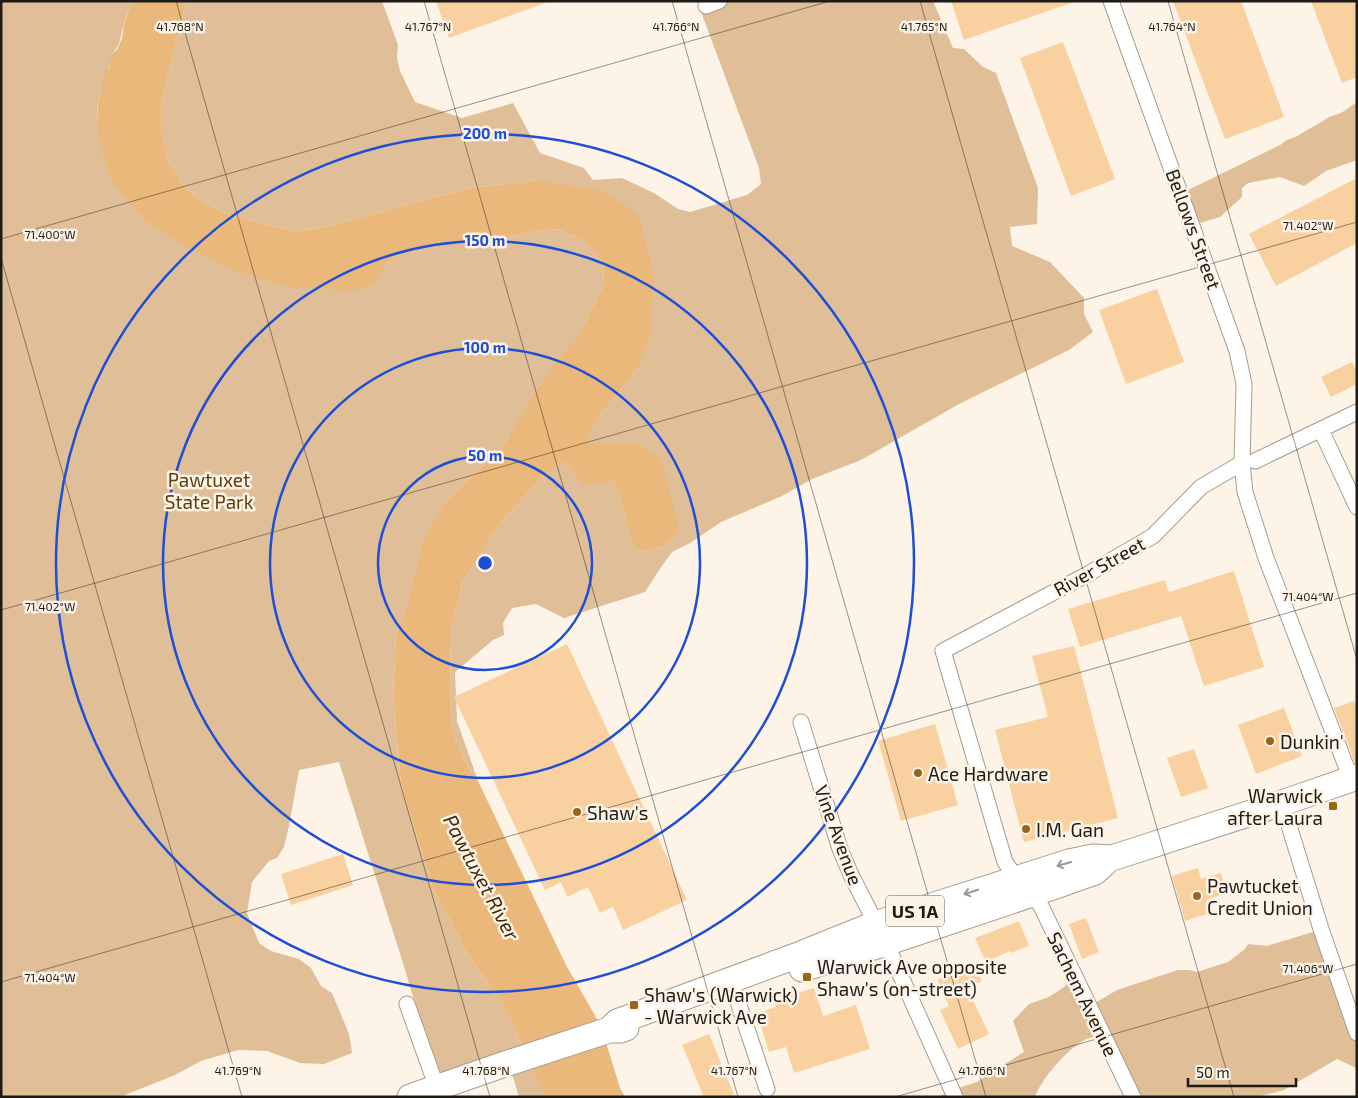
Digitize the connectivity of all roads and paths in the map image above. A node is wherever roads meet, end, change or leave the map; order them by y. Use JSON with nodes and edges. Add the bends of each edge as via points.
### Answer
{"nodes":[{"id":1,"x":1112,"y":1,"type":"edge"},
{"id":2,"x":1357,"y":412,"type":"edge"},
{"id":3,"x":1321,"y":430,"type":"junction"},
{"id":4,"x":1249,"y":462,"type":"junction"},
{"id":5,"x":1357,"y":507,"type":"edge"},
{"id":6,"x":943,"y":650,"type":"joint"},
{"id":7,"x":801,"y":722,"type":"dead end"},
{"id":8,"x":1354,"y":778,"type":"edge"},
{"id":9,"x":1282,"y":803,"type":"junction"},
{"id":10,"x":1024,"y":886,"type":"junction"},
{"id":11,"x":881,"y":933,"type":"junction"},
{"id":12,"x":735,"y":992,"type":"junction"},
{"id":13,"x":407,"y":1004,"type":"dead end"},
{"id":14,"x":607,"y":1031,"type":"junction"},
{"id":15,"x":1357,"y":1033,"type":"edge"},
{"id":16,"x":437,"y":1088,"type":"junction"},
{"id":17,"x":767,"y":1089,"type":"dead end"},
{"id":18,"x":410,"y":1097,"type":"edge"},
{"id":19,"x":955,"y":1097,"type":"edge"},
{"id":20,"x":1133,"y":1097,"type":"edge"}],
"edges":[{"from":1,"to":4,"type":"street","name":"Bellows Street","via":[[1237,351],[1244,384]]},
{"from":2,"to":3,"type":"street","name":"River Street"},
{"from":3,"to":4,"type":"street","name":"River Street"},
{"from":3,"to":5,"type":"street"},
{"from":4,"to":6,"type":"street","name":"River Street","via":[[1201,488],[1153,536]]},
{"from":4,"to":8,"type":"street","name":"Bellows Street","via":[[1245,492],[1266,558]]},
{"from":6,"to":10,"type":"street","name":"Sachem Avenue","via":[[1006,862]]},
{"from":7,"to":11,"type":"street","name":"Vine Avenue","via":[[840,849]]},
{"from":8,"to":9,"type":"main road","number":"US 1A"},
{"from":9,"to":10,"type":"main road","number":"US 1A","via":[[1112,858],[1093,857],[1069,862]]},
{"from":9,"to":15,"type":"street"},
{"from":10,"to":11,"type":"main road","number":"US 1A"},
{"from":10,"to":20,"type":"street","name":"Sachem Avenue","via":[[1041,906]]},
{"from":11,"to":12,"type":"main road","number":"US 1A","via":[[797,971]]},
{"from":11,"to":14,"type":"main road","number":"US 1A","via":[[793,957],[617,1022]]},
{"from":11,"to":19,"type":"street","name":"Vine Avenue"},
{"from":12,"to":14,"type":"main road","number":"US 1A","via":[[621,1030]]},
{"from":12,"to":17,"type":"street"},
{"from":13,"to":16,"type":"street"},
{"from":14,"to":16,"type":"main road"},
{"from":16,"to":18,"type":"main road"}]}
